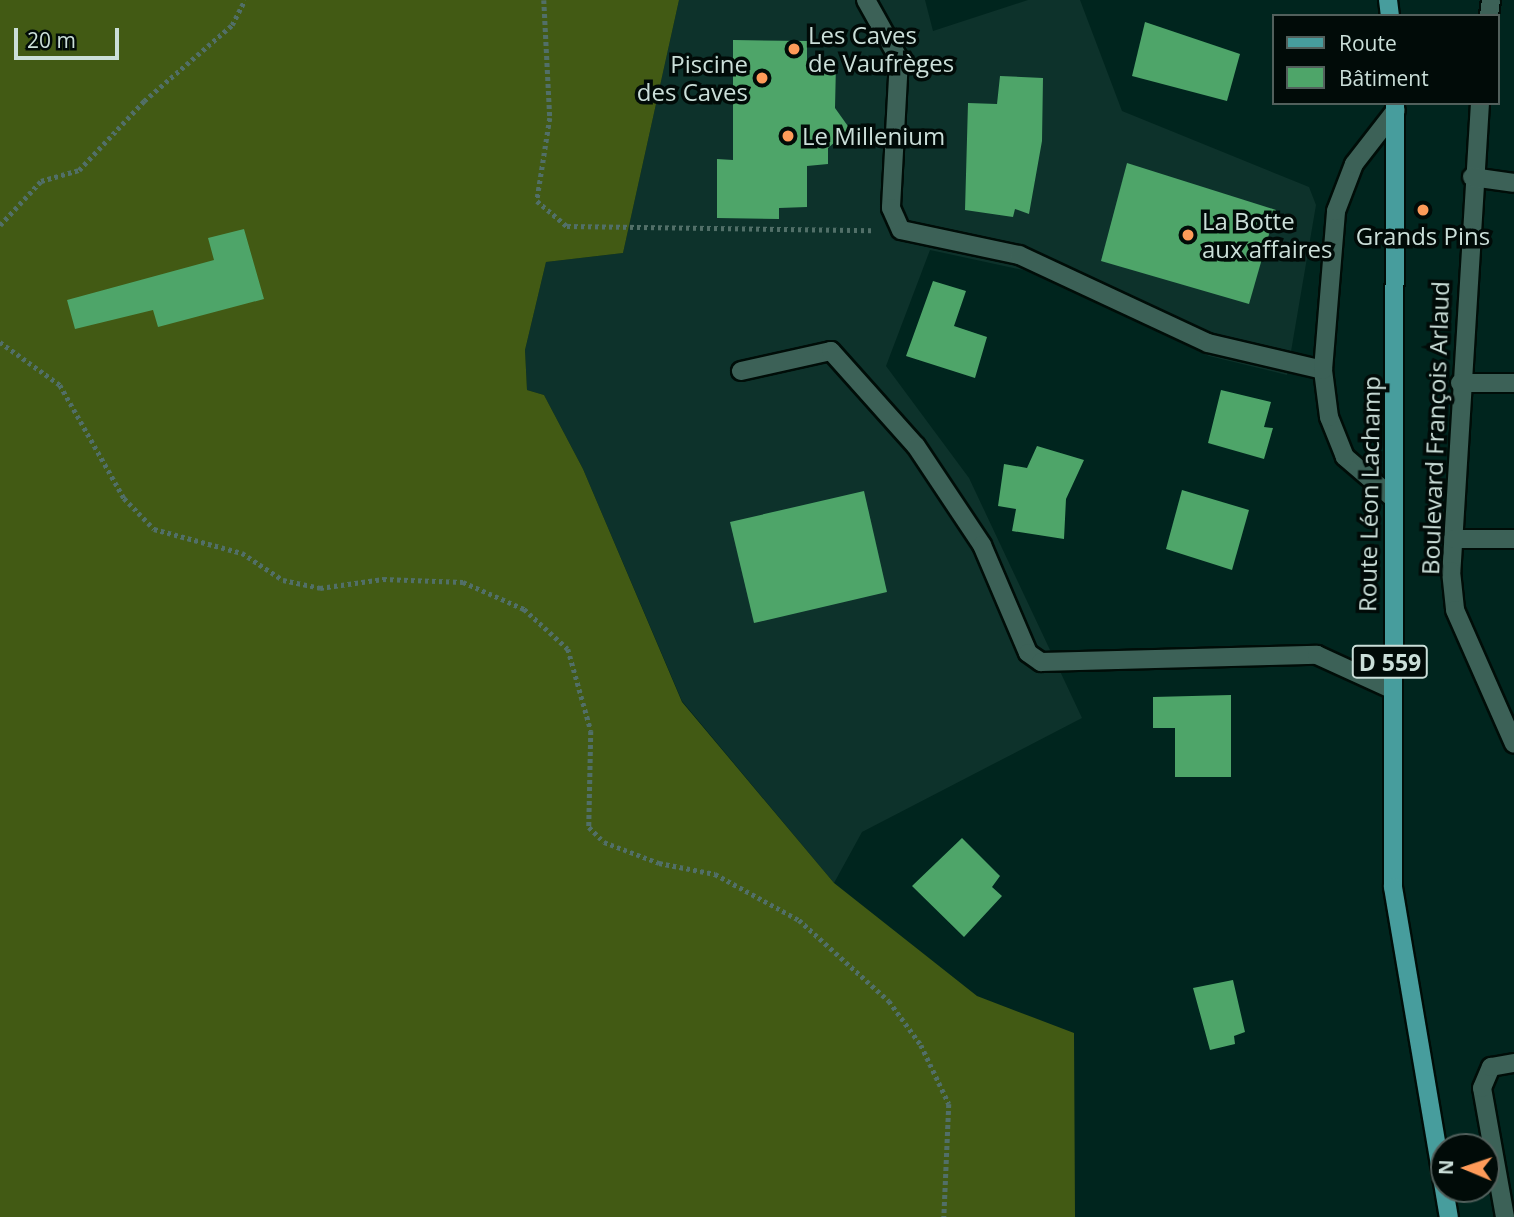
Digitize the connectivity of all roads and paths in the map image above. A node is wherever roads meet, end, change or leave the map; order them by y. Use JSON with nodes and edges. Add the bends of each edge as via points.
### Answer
{"nodes":[{"id":1,"x":245,"y":0,"type":"edge"},
{"id":2,"x":544,"y":0,"type":"edge"},
{"id":3,"x":866,"y":0,"type":"edge"},
{"id":4,"x":1480,"y":105,"type":"edge"},
{"id":5,"x":1395,"y":107,"type":"edge"},
{"id":6,"x":1472,"y":177,"type":"junction"},
{"id":7,"x":1514,"y":183,"type":"edge"},
{"id":8,"x":0,"y":225,"type":"edge"},
{"id":9,"x":901,"y":230,"type":"junction"},
{"id":10,"x":0,"y":342,"type":"edge"},
{"id":11,"x":1323,"y":370,"type":"junction"},
{"id":12,"x":741,"y":371,"type":"dead end"},
{"id":13,"x":1460,"y":383,"type":"junction"},
{"id":14,"x":1514,"y":383,"type":"edge"},
{"id":15,"x":1394,"y":499,"type":"junction"},
{"id":16,"x":1514,"y":538,"type":"edge"},
{"id":17,"x":1453,"y":539,"type":"junction"},
{"id":18,"x":1389,"y":688,"type":"junction"},
{"id":19,"x":1509,"y":722,"type":"edge"},
{"id":20,"x":1514,"y":744,"type":"edge"},
{"id":21,"x":1514,"y":1063,"type":"edge"},
{"id":22,"x":944,"y":1217,"type":"edge"},
{"id":23,"x":1449,"y":1217,"type":"edge"},
{"id":24,"x":1505,"y":1217,"type":"edge"}],
"edges":[{"from":1,"to":8,"type":"path","via":[[232,25],[144,101],[79,170],[41,181]]},
{"from":2,"to":9,"type":"path","via":[[550,118],[537,201],[567,226]]},
{"from":3,"to":9,"type":"street","via":[[899,59],[891,208]]},
{"from":4,"to":6,"type":"street","name":"Boulevard François Arlaud"},
{"from":5,"to":11,"type":"street","via":[[1354,164],[1336,211]]},
{"from":5,"to":15,"type":"main road","name":"Route Léon Lachamp","number":"D 559"},
{"from":6,"to":7,"type":"street"},
{"from":6,"to":13,"type":"street","name":"Boulevard François Arlaud"},
{"from":9,"to":11,"type":"street","via":[[1019,255],[1208,344]]},
{"from":10,"to":22,"type":"path","via":[[60,385],[124,498],[154,529],[242,553],[283,580],[320,588],[383,579],[463,582],[524,608],[568,649],[591,731],[589,827],[604,842],[715,874],[799,920],[889,1001],[921,1045],[949,1104]]},
{"from":11,"to":15,"type":"street","via":[[1329,417],[1345,457]]},
{"from":12,"to":18,"type":"street","via":[[831,351],[916,446],[982,545],[1028,653],[1041,662],[1317,655]]},
{"from":13,"to":14,"type":"street"},
{"from":13,"to":17,"type":"street","name":"Boulevard François Arlaud"},
{"from":15,"to":18,"type":"main road","name":"Route Léon Lachamp","number":"D 559"},
{"from":16,"to":17,"type":"street"},
{"from":17,"to":19,"type":"street","name":"Boulevard François Arlaud","via":[[1455,610]]},
{"from":18,"to":23,"type":"main road","name":"Route Léon Lachamp","number":"D 559","via":[[1393,887]]},
{"from":19,"to":20,"type":"street","name":"Boulevard François Arlaud"},
{"from":21,"to":24,"type":"street","via":[[1491,1067],[1482,1088]]}]}
